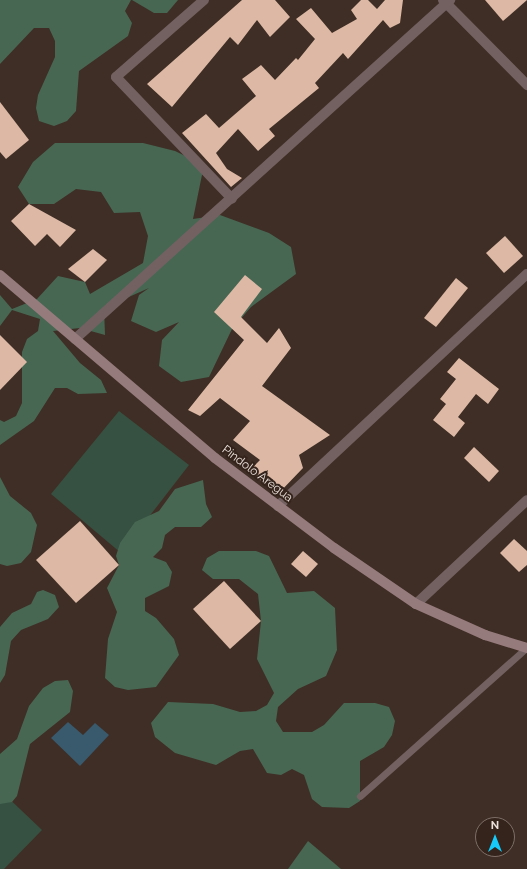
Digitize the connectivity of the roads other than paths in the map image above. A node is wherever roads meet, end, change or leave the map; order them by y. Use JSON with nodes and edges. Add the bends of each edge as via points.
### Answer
{"nodes":[{"id":1,"x":204,"y":0,"type":"edge"},
{"id":2,"x":446,"y":1,"type":"edge"},
{"id":3,"x":527,"y":85,"type":"edge"},
{"id":4,"x":232,"y":199,"type":"junction"},
{"id":5,"x":527,"y":274,"type":"edge"},
{"id":6,"x":0,"y":275,"type":"edge"},
{"id":7,"x":75,"y":339,"type":"junction"},
{"id":8,"x":527,"y":500,"type":"edge"},
{"id":9,"x":278,"y":506,"type":"junction"},
{"id":10,"x":416,"y":604,"type":"junction"},
{"id":11,"x":527,"y":648,"type":"edge"},
{"id":12,"x":360,"y":796,"type":"dead end"}],
"edges":[{"from":1,"to":4,"type":"street","via":[[116,76]]},
{"from":2,"to":3,"type":"street"},
{"from":2,"to":4,"type":"street"},
{"from":4,"to":7,"type":"street"},
{"from":5,"to":9,"type":"street"},
{"from":6,"to":7,"type":"main road","name":"Pindolo Aregua"},
{"from":7,"to":9,"type":"main road","name":"Pindolo Aregua","via":[[215,458]]},
{"from":8,"to":10,"type":"street"},
{"from":9,"to":10,"type":"main road","name":"Pindolo Aregua"},
{"from":10,"to":11,"type":"main road","name":"Pindolo Aregua","via":[[485,635]]},
{"from":11,"to":12,"type":"lane"}]}
